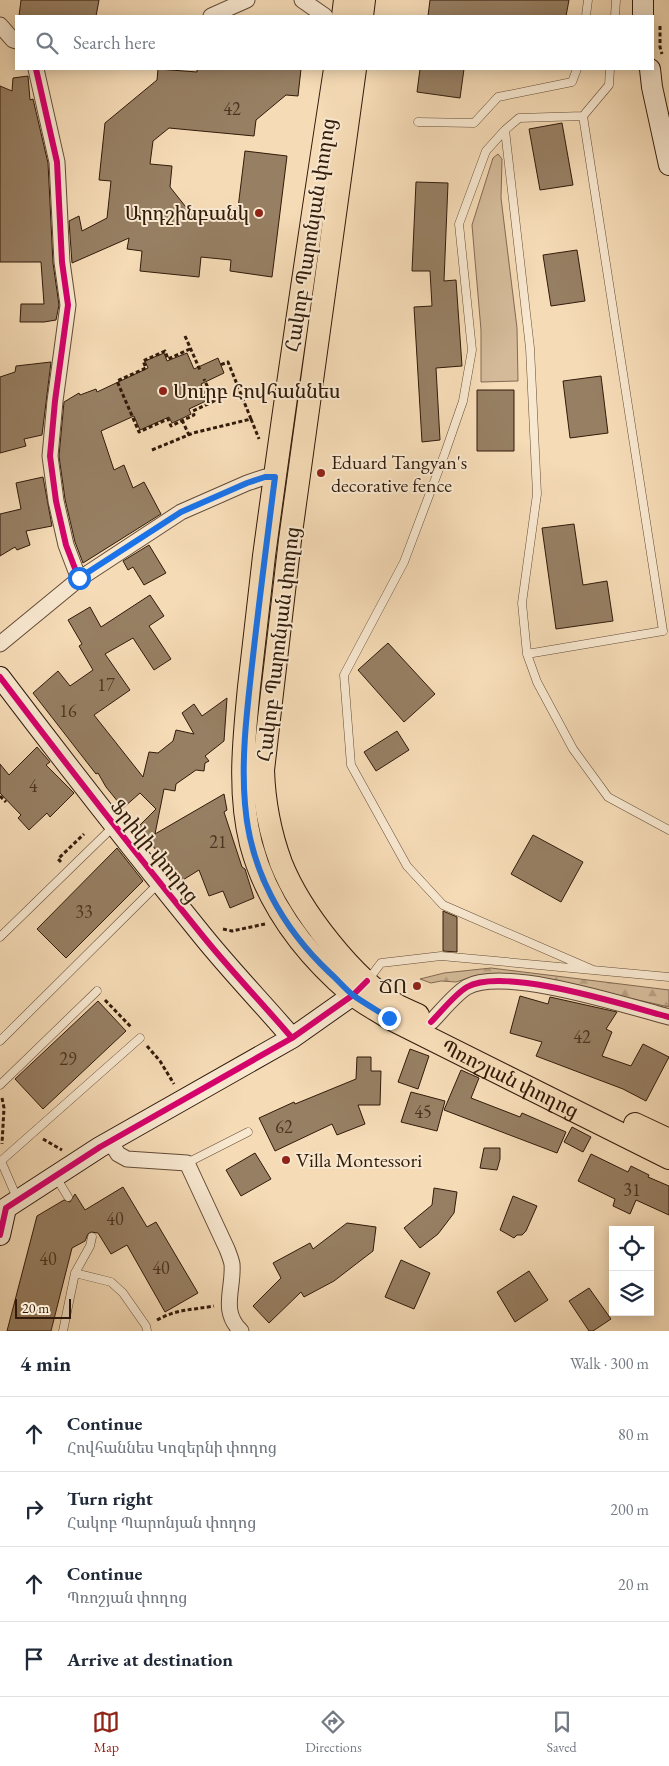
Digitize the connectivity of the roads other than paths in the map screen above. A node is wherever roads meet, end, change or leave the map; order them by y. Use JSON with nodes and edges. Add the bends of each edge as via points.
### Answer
{"nodes":[{"id":1,"x":247,"y":0,"type":"edge"},
{"id":2,"x":302,"y":0,"type":"edge"},
{"id":3,"x":345,"y":0,"type":"edge"},
{"id":4,"x":364,"y":0,"type":"edge"},
{"id":5,"x":588,"y":0,"type":"edge"},
{"id":6,"x":616,"y":0,"type":"edge"},
{"id":7,"x":643,"y":0,"type":"edge"},
{"id":8,"x":213,"y":15,"type":"edge"},
{"id":9,"x":324,"y":15,"type":"edge"},
{"id":10,"x":343,"y":15,"type":"edge"},
{"id":11,"x":362,"y":15,"type":"edge"},
{"id":12,"x":586,"y":15,"type":"edge"},
{"id":13,"x":615,"y":15,"type":"edge"},
{"id":14,"x":650,"y":15,"type":"edge"},
{"id":15,"x":0,"y":25,"type":"edge"},
{"id":16,"x":15,"y":41,"type":"edge"},
{"id":17,"x":656,"y":62,"type":"edge"},
{"id":18,"x":36,"y":70,"type":"edge"},
{"id":19,"x":335,"y":70,"type":"edge"},
{"id":20,"x":355,"y":70,"type":"edge"},
{"id":21,"x":577,"y":70,"type":"edge"},
{"id":22,"x":610,"y":70,"type":"edge"},
{"id":23,"x":583,"y":116,"type":"junction"},
{"id":24,"x":418,"y":122,"type":"dead end"},
{"id":25,"x":505,"y":130,"type":"junction"},
{"id":26,"x":669,"y":165,"type":"edge"},
{"id":27,"x":275,"y":477,"type":"junction"},
{"id":28,"x":79,"y":578,"type":"junction"},
{"id":29,"x":0,"y":644,"type":"edge"},
{"id":30,"x":527,"y":654,"type":"junction"},
{"id":31,"x":0,"y":677,"type":"edge"},
{"id":32,"x":114,"y":826,"type":"junction"},
{"id":33,"x":669,"y":830,"type":"edge"},
{"id":34,"x":161,"y":882,"type":"junction"},
{"id":35,"x":0,"y":937,"type":"edge"},
{"id":36,"x":593,"y":970,"type":"junction"},
{"id":37,"x":669,"y":976,"type":"edge"},
{"id":38,"x":360,"y":988,"type":"junction"},
{"id":39,"x":97,"y":992,"type":"road end"},
{"id":40,"x":669,"y":1017,"type":"edge"},
{"id":41,"x":431,"y":1022,"type":"junction"},
{"id":42,"x":140,"y":1038,"type":"road end"},
{"id":43,"x":292,"y":1038,"type":"junction"},
{"id":44,"x":0,"y":1041,"type":"edge"},
{"id":45,"x":0,"y":1085,"type":"edge"},
{"id":46,"x":248,"y":1132,"type":"dead end"},
{"id":47,"x":669,"y":1140,"type":"edge"},
{"id":48,"x":110,"y":1141,"type":"junction"},
{"id":49,"x":669,"y":1158,"type":"edge"},
{"id":50,"x":187,"y":1163,"type":"junction"},
{"id":51,"x":55,"y":1176,"type":"junction"},
{"id":52,"x":68,"y":1198,"type":"dead end"},
{"id":53,"x":18,"y":1200,"type":"junction"},
{"id":54,"x":0,"y":1235,"type":"edge"},
{"id":55,"x":92,"y":1237,"type":"dead end"},
{"id":56,"x":75,"y":1273,"type":"junction"},
{"id":57,"x":146,"y":1328,"type":"edge"},
{"id":58,"x":63,"y":1331,"type":"edge"},
{"id":59,"x":241,"y":1331,"type":"edge"}],
"edges":[{"from":1,"to":8,"type":"street"},
{"from":2,"to":9,"type":"street"},
{"from":3,"to":10,"type":"main road"},
{"from":4,"to":11,"type":"main road"},
{"from":5,"to":12,"type":"lane"},
{"from":6,"to":13,"type":"lane"},
{"from":7,"to":14,"type":"street"},
{"from":15,"to":16,"type":"street"},
{"from":17,"to":26,"type":"street"},
{"from":18,"to":28,"type":"street","via":[[57,162],[62,262],[68,306],[50,456],[66,545]]},
{"from":19,"to":27,"type":"main road","name":"Հակոբ Պարոնյան փողոց"},
{"from":20,"to":38,"type":"main road","name":"Հակոբ Պարոնյան փողոց","via":[[289,549],[263,770],[264,795],[281,862],[293,888]]},
{"from":21,"to":24,"type":"lane","via":[[572,82],[498,97],[474,123]]},
{"from":22,"to":23,"type":"lane","via":[[609,86]]},
{"from":23,"to":25,"type":"lane","via":[[519,118]]},
{"from":23,"to":30,"type":"lane","via":[[663,632]]},
{"from":25,"to":30,"type":"lane","via":[[530,348],[537,494],[522,603]]},
{"from":25,"to":36,"type":"lane","via":[[486,151],[459,224],[472,350],[463,401],[404,562],[344,675],[351,765],[407,866],[443,905]]},
{"from":27,"to":28,"type":"street","via":[[247,483],[181,512]]},
{"from":27,"to":38,"type":"main road","name":"Հակոբ Պարոնյան փողոց","via":[[244,743],[247,823],[260,871],[272,898],[296,936],[313,956]]},
{"from":28,"to":29,"type":"street"},
{"from":30,"to":33,"type":"lane","via":[[537,682],[573,749],[608,797]]},
{"from":31,"to":32,"type":"street","name":"Ֆրիկի փողոց"},
{"from":32,"to":34,"type":"street","name":"Ֆրիկի փողոց"},
{"from":32,"to":35,"type":"lane"},
{"from":34,"to":43,"type":"street","name":"Ֆրիկի փողոց","via":[[208,942]]},
{"from":34,"to":44,"type":"lane"},
{"from":36,"to":37,"type":"lane"},
{"from":36,"to":38,"type":"lane","via":[[441,956],[381,963]]},
{"from":38,"to":41,"type":"main road","name":"Պռոշյան փողոց"},
{"from":38,"to":43,"type":"street"},
{"from":38,"to":49,"type":"main road","name":"Պռոշյան փողոց","via":[[389,1018]]},
{"from":39,"to":45,"type":"lane"},
{"from":40,"to":41,"type":"street","via":[[548,986],[492,982],[466,988]]},
{"from":41,"to":47,"type":"main road","name":"Պռոշյան փողոց"},
{"from":42,"to":53,"type":"lane","via":[[1,1161]]},
{"from":43,"to":48,"type":"street"},
{"from":46,"to":50,"type":"lane"},
{"from":48,"to":50,"type":"street","via":[[118,1154],[127,1159]]},
{"from":48,"to":51,"type":"street"},
{"from":50,"to":59,"type":"street","via":[[232,1263],[231,1320]]},
{"from":51,"to":52,"type":"lane"},
{"from":51,"to":53,"type":"street"},
{"from":53,"to":54,"type":"street","via":[[6,1208]]},
{"from":55,"to":56,"type":"lane"},
{"from":56,"to":57,"type":"lane","via":[[111,1282],[123,1293]]},
{"from":56,"to":58,"type":"lane"}]}
